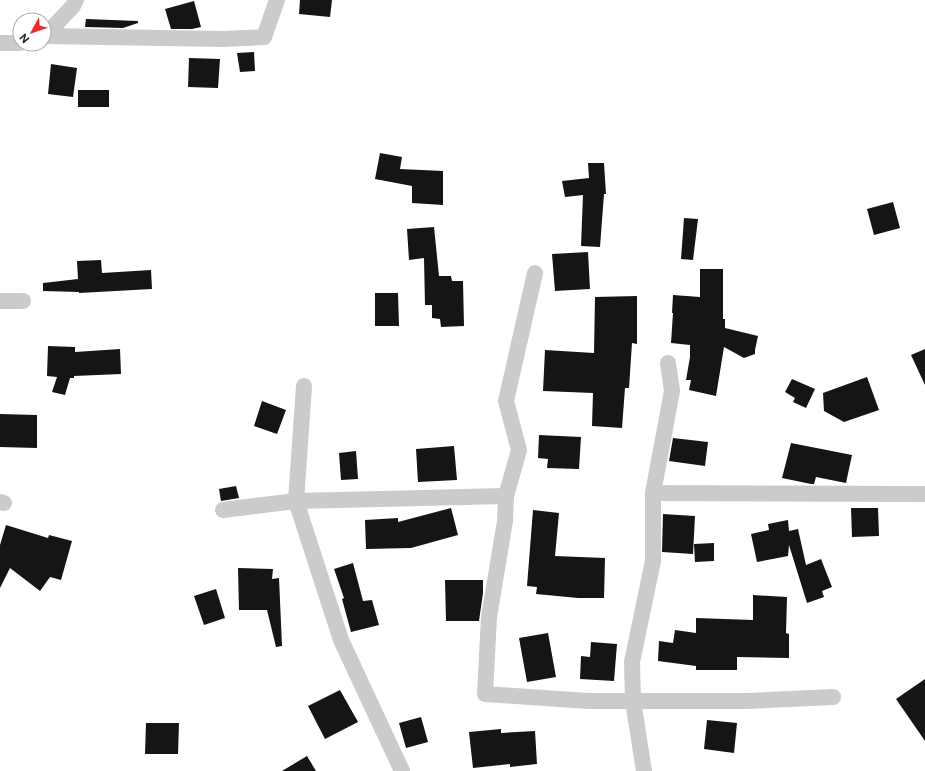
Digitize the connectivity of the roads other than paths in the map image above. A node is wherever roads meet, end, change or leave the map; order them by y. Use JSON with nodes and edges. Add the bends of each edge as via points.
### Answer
{"nodes":[{"id":1,"x":76,"y":0,"type":"edge"},
{"id":2,"x":277,"y":0,"type":"edge"},
{"id":3,"x":52,"y":28,"type":"edge"},
{"id":4,"x":52,"y":36,"type":"edge"},
{"id":5,"x":0,"y":43,"type":"edge"},
{"id":6,"x":12,"y":43,"type":"edge"},
{"id":7,"x":535,"y":273,"type":"dead end"},
{"id":8,"x":0,"y":301,"type":"edge"},
{"id":9,"x":23,"y":301,"type":"dead end"},
{"id":10,"x":668,"y":363,"type":"dead end"},
{"id":11,"x":304,"y":386,"type":"dead end"},
{"id":12,"x":653,"y":493,"type":"junction"},
{"id":13,"x":925,"y":494,"type":"edge"},
{"id":14,"x":506,"y":496,"type":"junction"},
{"id":15,"x":296,"y":501,"type":"junction"},
{"id":16,"x":223,"y":510,"type":"dead end"},
{"id":17,"x":833,"y":697,"type":"dead end"},
{"id":18,"x":634,"y":701,"type":"junction"},
{"id":19,"x":402,"y":771,"type":"edge"},
{"id":20,"x":644,"y":771,"type":"edge"}],
"edges":[{"from":1,"to":3,"type":"street"},
{"from":2,"to":4,"type":"street","via":[[264,37],[223,39]]},
{"from":5,"to":6,"type":"street"},
{"from":7,"to":14,"type":"street","via":[[506,401],[519,450]]},
{"from":8,"to":9,"type":"street"},
{"from":10,"to":12,"type":"street","via":[[672,391]]},
{"from":11,"to":15,"type":"street"},
{"from":12,"to":13,"type":"street"},
{"from":12,"to":18,"type":"street","via":[[653,561],[632,662]]},
{"from":14,"to":15,"type":"street"},
{"from":14,"to":18,"type":"street","via":[[505,521],[490,617],[485,694],[588,701]]},
{"from":15,"to":16,"type":"street"},
{"from":15,"to":19,"type":"street","via":[[341,640]]},
{"from":17,"to":18,"type":"street","via":[[748,701]]},
{"from":18,"to":20,"type":"street"}]}
